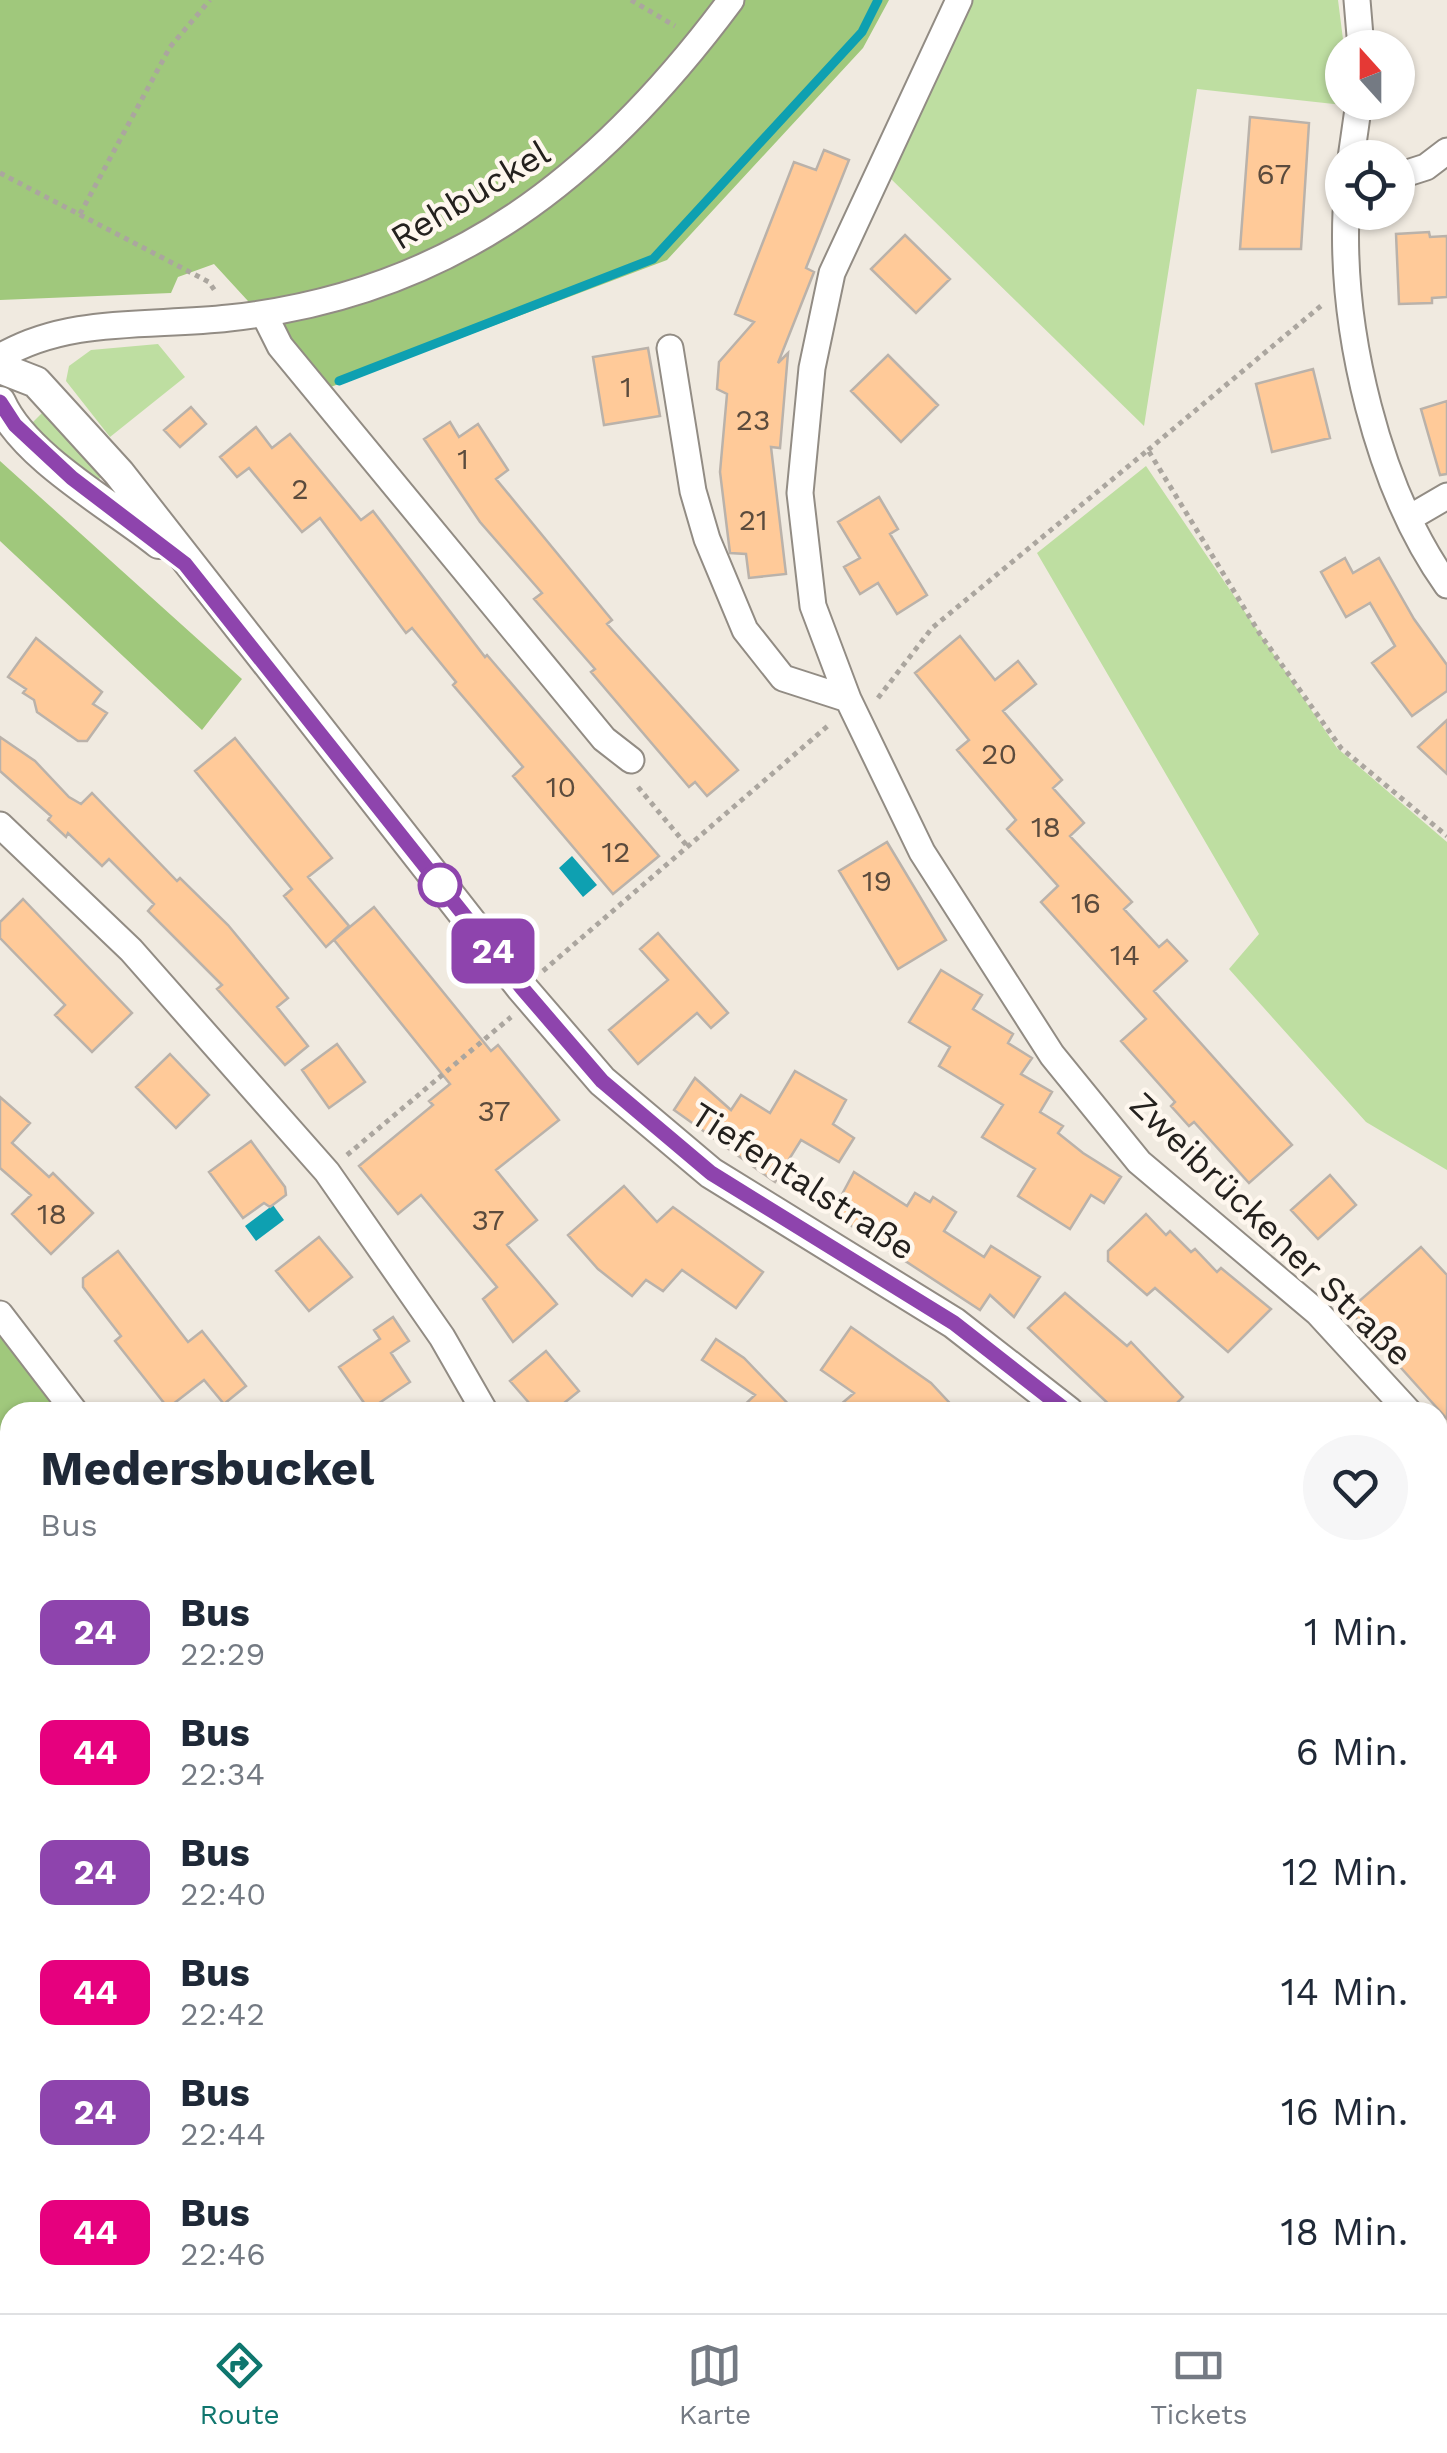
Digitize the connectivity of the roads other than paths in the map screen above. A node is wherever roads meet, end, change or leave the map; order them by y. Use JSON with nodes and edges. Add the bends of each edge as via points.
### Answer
{"nodes":[{"id":1,"x":731,"y":0,"type":"edge"},
{"id":2,"x":959,"y":0,"type":"edge"},
{"id":3,"x":1356,"y":0,"type":"edge"},
{"id":4,"x":1359,"y":30,"type":"edge"},
{"id":5,"x":1447,"y":151,"type":"edge"},
{"id":6,"x":1415,"y":171,"type":"edge"},
{"id":7,"x":1346,"y":230,"type":"edge"},
{"id":8,"x":264,"y":314,"type":"junction"},
{"id":9,"x":670,"y":348,"type":"dead end"},
{"id":10,"x":0,"y":356,"type":"edge"},
{"id":11,"x":0,"y":368,"type":"edge"},
{"id":12,"x":0,"y":402,"type":"edge"},
{"id":13,"x":1447,"y":496,"type":"edge"},
{"id":14,"x":1411,"y":517,"type":"junction"},
{"id":15,"x":185,"y":564,"type":"junction"},
{"id":16,"x":1447,"y":585,"type":"edge"},
{"id":17,"x":854,"y":709,"type":"junction"},
{"id":18,"x":631,"y":760,"type":"road end"},
{"id":19,"x":0,"y":825,"type":"edge"},
{"id":20,"x":0,"y":1314,"type":"edge"},
{"id":21,"x":67,"y":1402,"type":"edge"},
{"id":22,"x":479,"y":1402,"type":"edge"},
{"id":23,"x":1055,"y":1402,"type":"edge"},
{"id":24,"x":1400,"y":1402,"type":"edge"}],
"edges":[{"from":1,"to":8,"type":"street","name":"Rehbuckel","via":[[624,130],[530,206],[410,275]]},
{"from":2,"to":17,"type":"street","name":"Zweibrückener Straße","via":[[832,273],[812,368],[800,493],[813,606]]},
{"from":3,"to":4,"type":"street"},
{"from":5,"to":6,"type":"street"},
{"from":7,"to":14,"type":"street","via":[[1354,342],[1373,422]]},
{"from":8,"to":10,"type":"street","name":"Rehbuckel","via":[[62,330]]},
{"from":8,"to":18,"type":"street","via":[[280,346],[604,739]]},
{"from":9,"to":17,"type":"street","via":[[693,491],[745,630],[782,678]]},
{"from":11,"to":15,"type":"street","name":"Tiefentalstraße","via":[[21,373],[48,394],[145,504]]},
{"from":12,"to":15,"type":"street","name":"Tiefentalstraße","via":[[72,478]]},
{"from":13,"to":14,"type":"street"},
{"from":14,"to":16,"type":"street"},
{"from":15,"to":23,"type":"street","name":"Tiefentalstraße","via":[[602,1081],[678,1149],[954,1323]]},
{"from":17,"to":24,"type":"street","name":"Zweibrückener Straße","via":[[922,852],[1052,1055],[1140,1162],[1318,1313]]},
{"from":19,"to":22,"type":"street","via":[[131,950],[327,1172]]},
{"from":20,"to":21,"type":"street"}]}
